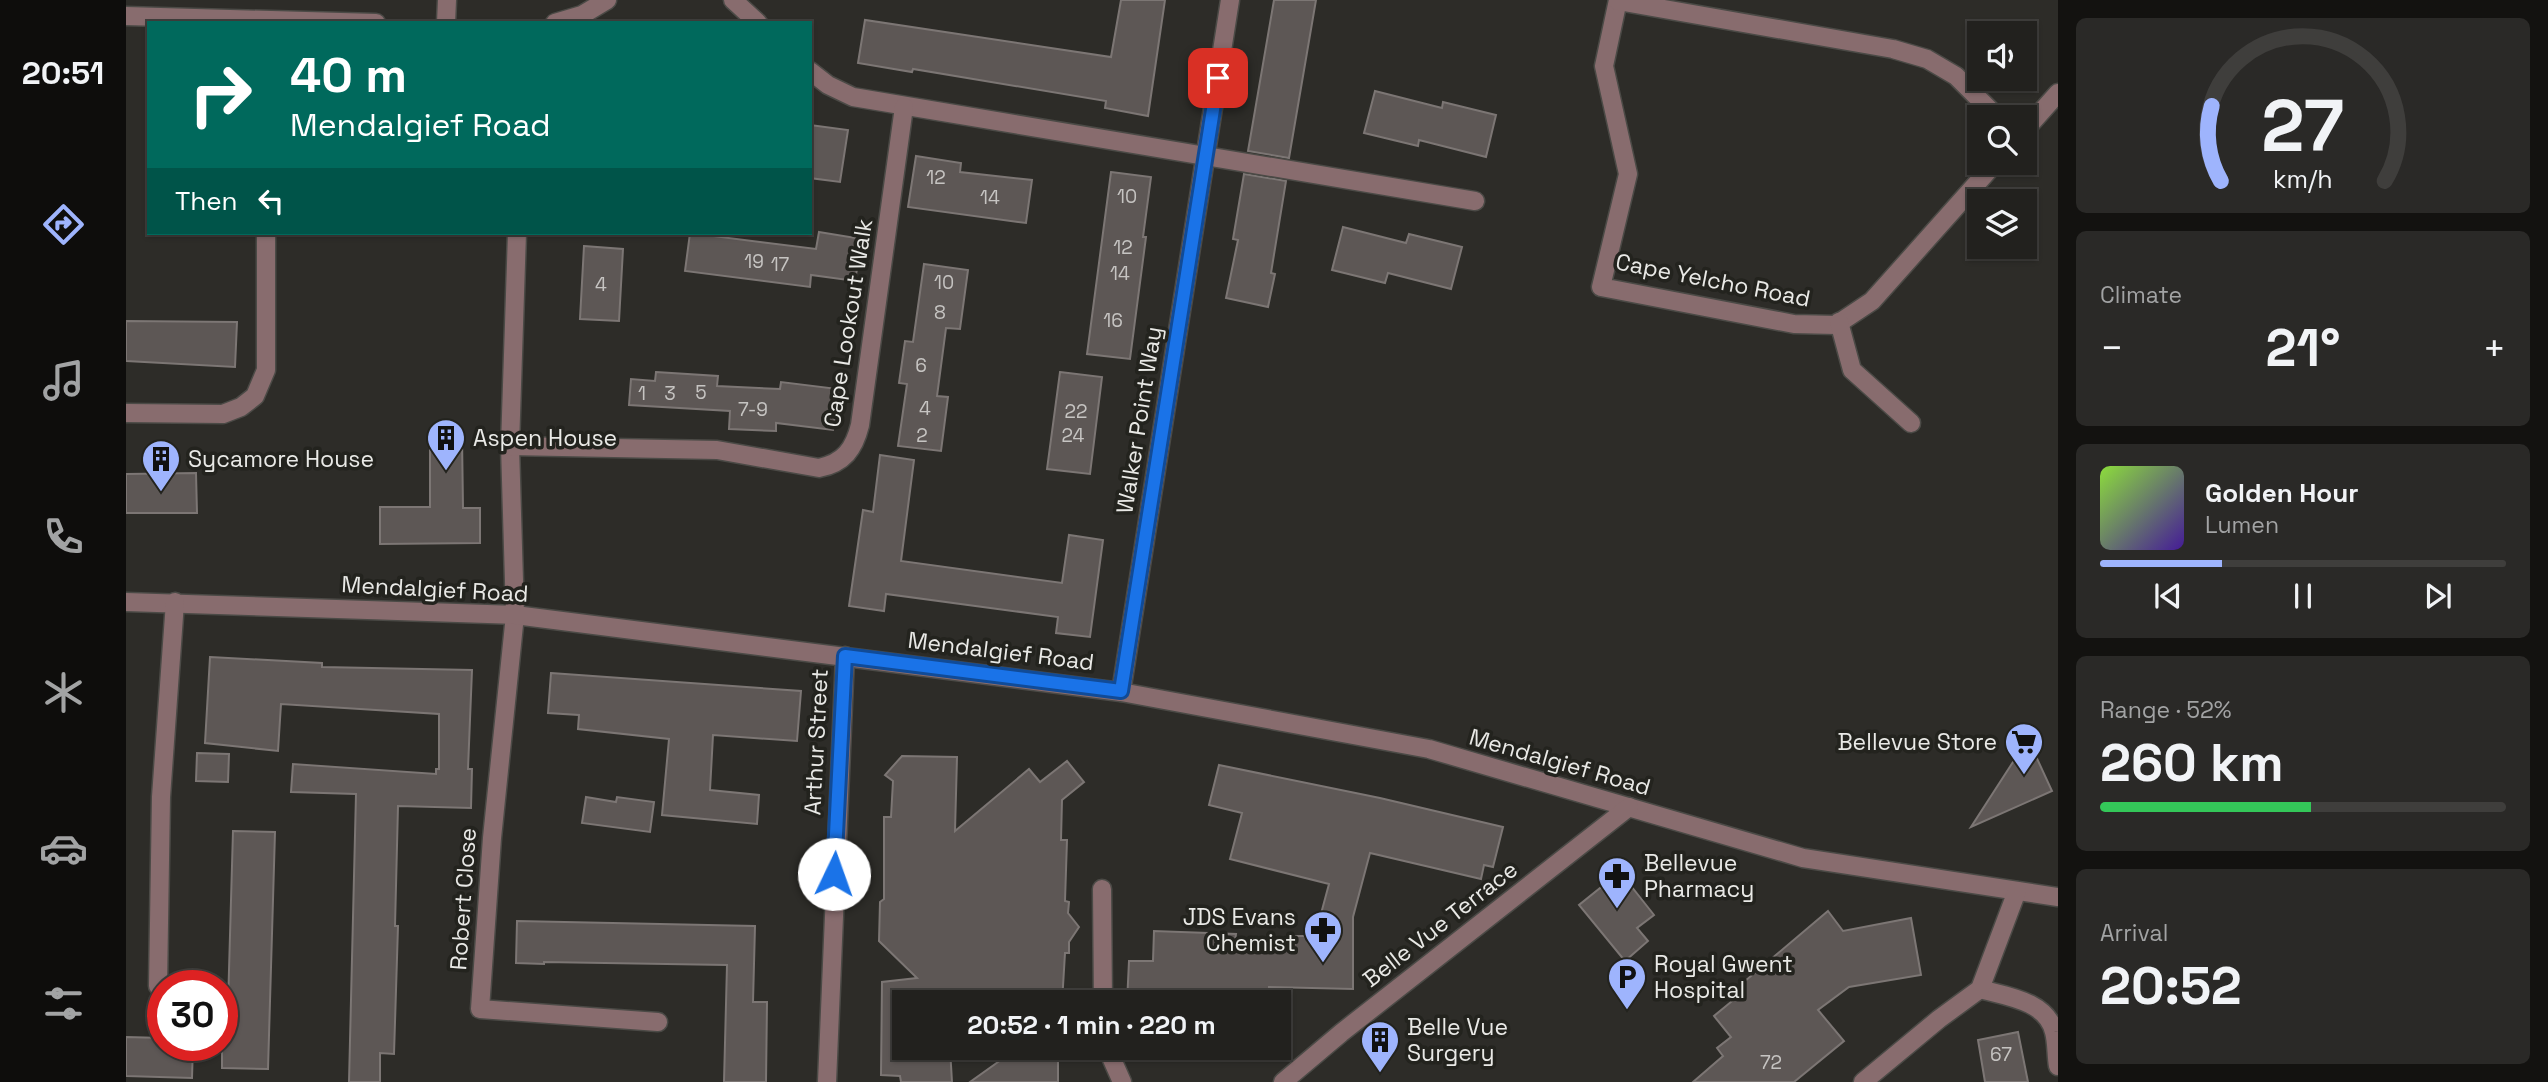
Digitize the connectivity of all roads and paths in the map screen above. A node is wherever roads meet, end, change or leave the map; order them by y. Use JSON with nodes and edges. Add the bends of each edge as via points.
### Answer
{"nodes":[{"id":1,"x":447,"y":0,"type":"edge"},
{"id":2,"x":607,"y":0,"type":"edge"},
{"id":3,"x":733,"y":0,"type":"edge"},
{"id":4,"x":1230,"y":0,"type":"edge"},
{"id":5,"x":1618,"y":0,"type":"edge"},
{"id":6,"x":126,"y":16,"type":"edge"},
{"id":7,"x":272,"y":21,"type":"edge"},
{"id":8,"x":446,"y":21,"type":"edge"},
{"id":9,"x":562,"y":21,"type":"edge"},
{"id":10,"x":756,"y":21,"type":"edge"},
{"id":11,"x":812,"y":73,"type":"edge"},
{"id":12,"x":2058,"y":93,"type":"edge"},
{"id":13,"x":1985,"y":105,"type":"edge"},
{"id":14,"x":904,"y":107,"type":"junction"},
{"id":15,"x":2037,"y":117,"type":"edge"},
{"id":16,"x":1205,"y":156,"type":"junction"},
{"id":17,"x":1985,"y":175,"type":"edge"},
{"id":18,"x":1475,"y":201,"type":"dead end"},
{"id":19,"x":266,"y":235,"type":"edge"},
{"id":20,"x":517,"y":235,"type":"edge"},
{"id":21,"x":1839,"y":322,"type":"junction"},
{"id":22,"x":126,"y":412,"type":"edge"},
{"id":23,"x":1911,"y":423,"type":"dead end"},
{"id":24,"x":510,"y":446,"type":"junction"},
{"id":25,"x":126,"y":601,"type":"edge"},
{"id":26,"x":175,"y":603,"type":"junction"},
{"id":27,"x":515,"y":615,"type":"junction"},
{"id":28,"x":845,"y":656,"type":"junction"},
{"id":29,"x":1121,"y":691,"type":"junction"},
{"id":30,"x":1629,"y":807,"type":"junction"},
{"id":31,"x":1102,"y":889,"type":"dead end"},
{"id":32,"x":2017,"y":891,"type":"junction"},
{"id":33,"x":2058,"y":897,"type":"edge"},
{"id":34,"x":158,"y":970,"type":"edge"},
{"id":35,"x":1980,"y":989,"type":"junction"},
{"id":36,"x":1103,"y":990,"type":"edge"},
{"id":37,"x":658,"y":1022,"type":"dead end"},
{"id":38,"x":1112,"y":1060,"type":"edge"},
{"id":39,"x":2058,"y":1066,"type":"edge"},
{"id":40,"x":827,"y":1082,"type":"edge"},
{"id":41,"x":1122,"y":1082,"type":"edge"},
{"id":42,"x":1283,"y":1082,"type":"edge"},
{"id":43,"x":1863,"y":1082,"type":"edge"}],
"edges":[{"from":1,"to":8,"type":"street"},
{"from":2,"to":9,"type":"street"},
{"from":3,"to":10,"type":"street"},
{"from":4,"to":16,"type":"street","name":"Walker Point Way"},
{"from":5,"to":13,"type":"street","via":[[1893,49],[1927,59],[1956,76]]},
{"from":5,"to":21,"type":"street","name":"Cape Yelcho Road","via":[[1604,66],[1628,174],[1601,287],[1794,324]]},
{"from":6,"to":7,"type":"street"},
{"from":11,"to":14,"type":"street","via":[[853,97]]},
{"from":12,"to":15,"type":"street"},
{"from":14,"to":16,"type":"street"},
{"from":14,"to":24,"type":"street","name":"Cape Lookout Walk","via":[[860,425],[845,456],[834,465],[819,468],[717,450]]},
{"from":16,"to":18,"type":"street"},
{"from":16,"to":29,"type":"street","name":"Walker Point Way"},
{"from":17,"to":21,"type":"street","name":"Cape Yelcho Road","via":[[1872,301]]},
{"from":19,"to":22,"type":"street","via":[[266,370],[255,396],[223,414]]},
{"from":20,"to":24,"type":"street"},
{"from":21,"to":23,"type":"street","via":[[1852,370]]},
{"from":24,"to":27,"type":"street"},
{"from":25,"to":26,"type":"street","name":"Mendalgief Road"},
{"from":26,"to":27,"type":"street","name":"Mendalgief Road"},
{"from":26,"to":34,"type":"street","via":[[161,797]]},
{"from":27,"to":28,"type":"street","name":"Mendalgief Road"},
{"from":27,"to":37,"type":"street","name":"Robert Close","via":[[480,1009]]},
{"from":28,"to":29,"type":"street","name":"Mendalgief Road"},
{"from":28,"to":40,"type":"street","name":"Arthur Street"},
{"from":29,"to":30,"type":"street","name":"Mendalgief Road","via":[[1429,749]]},
{"from":30,"to":32,"type":"street","name":"Mendalgief Road","via":[[1803,858]]},
{"from":30,"to":42,"type":"street","name":"Belle Vue Terrace"},
{"from":31,"to":36,"type":"street"},
{"from":32,"to":33,"type":"street","name":"Mendalgief Road"},
{"from":32,"to":35,"type":"street"},
{"from":35,"to":39,"type":"street","via":[[2042,1011],[2054,1029]]},
{"from":35,"to":43,"type":"street"},
{"from":38,"to":41,"type":"street"}]}
